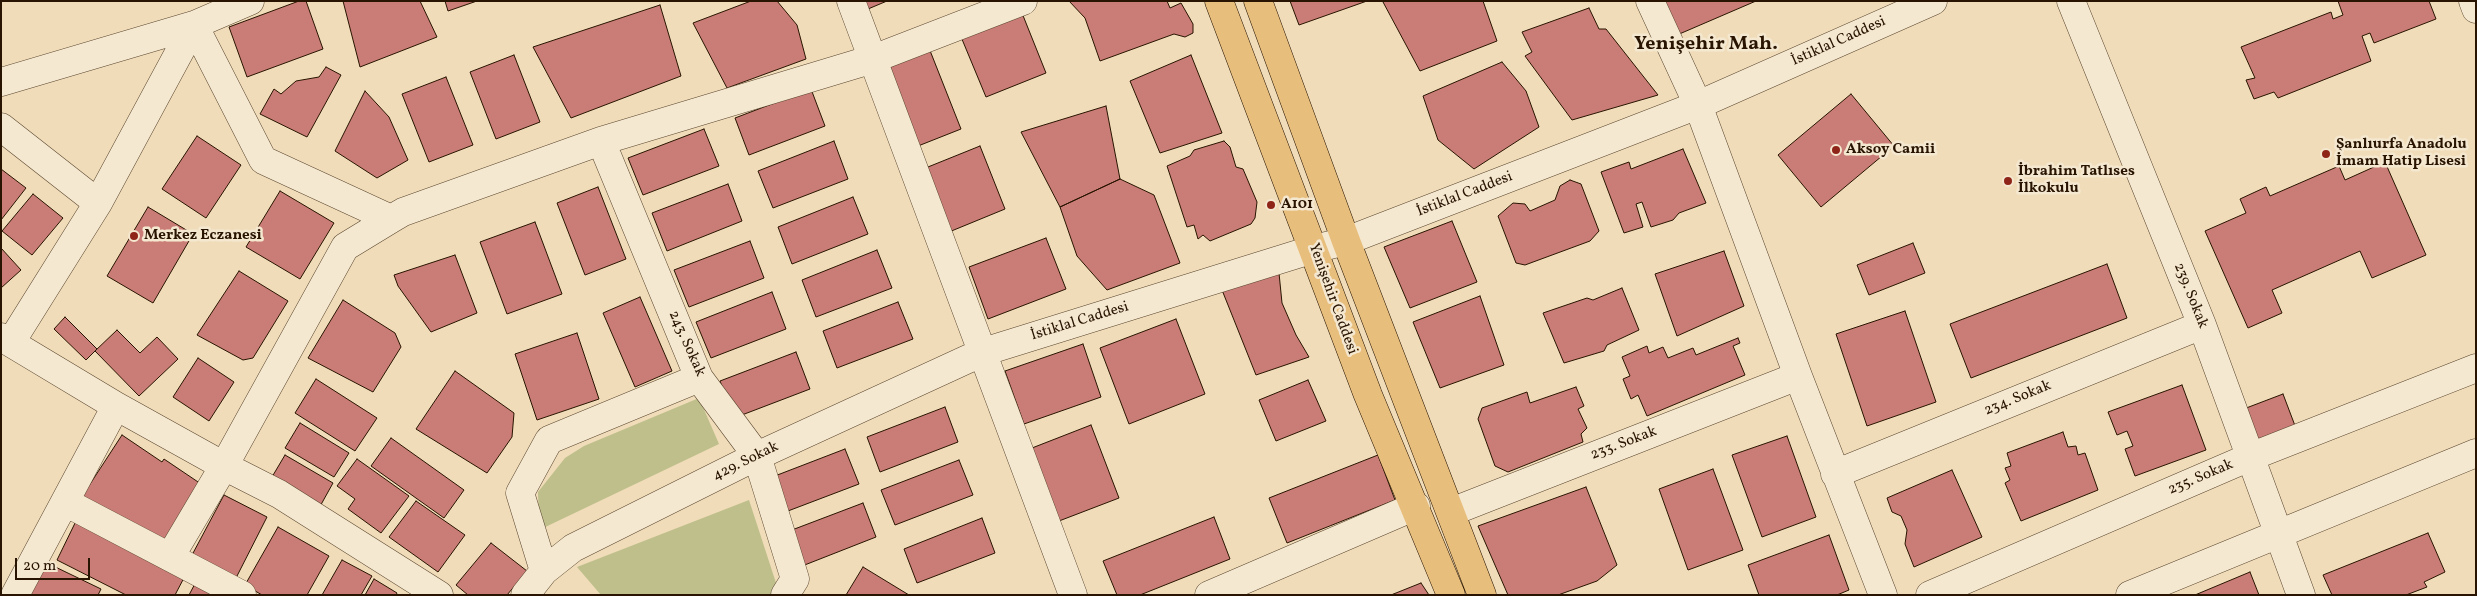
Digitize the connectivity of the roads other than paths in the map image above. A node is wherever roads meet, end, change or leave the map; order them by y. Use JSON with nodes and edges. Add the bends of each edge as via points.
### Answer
{"nodes":[{"id":1,"x":250,"y":1,"type":"edge"},
{"id":2,"x":851,"y":1,"type":"edge"},
{"id":3,"x":1023,"y":1,"type":"edge"},
{"id":4,"x":1219,"y":1,"type":"edge"},
{"id":5,"x":1258,"y":1,"type":"edge"},
{"id":6,"x":1650,"y":1,"type":"edge"},
{"id":7,"x":1933,"y":1,"type":"edge"},
{"id":8,"x":2071,"y":1,"type":"edge"},
{"id":9,"x":2472,"y":1,"type":"edge"},
{"id":10,"x":2476,"y":9,"type":"edge"},
{"id":11,"x":194,"y":25,"type":"junction"},
{"id":12,"x":873,"y":58,"type":"junction"},
{"id":13,"x":1,"y":82,"type":"edge"},
{"id":14,"x":1698,"y":105,"type":"junction"},
{"id":15,"x":1,"y":127,"type":"edge"},
{"id":16,"x":601,"y":141,"type":"junction"},
{"id":17,"x":98,"y":203,"type":"junction"},
{"id":18,"x":391,"y":219,"type":"junction"},
{"id":19,"x":1346,"y":241,"type":"junction"},
{"id":20,"x":1314,"y":249,"type":"junction"},
{"id":21,"x":2202,"y":324,"type":"junction"},
{"id":22,"x":6,"y":340,"type":"edge"},
{"id":23,"x":983,"y":352,"type":"junction"},
{"id":24,"x":2476,"y":368,"type":"edge"},
{"id":25,"x":1798,"y":376,"type":"junction"},
{"id":26,"x":699,"y":378,"type":"junction"},
{"id":27,"x":116,"y":406,"type":"junction"},
{"id":28,"x":2476,"y":453,"type":"edge"},
{"id":29,"x":757,"y":456,"type":"junction"},
{"id":30,"x":2250,"y":457,"type":"junction"},
{"id":31,"x":224,"y":466,"type":"junction"},
{"id":32,"x":1835,"y":474,"type":"junction"},
{"id":33,"x":65,"y":502,"type":"junction"},
{"id":34,"x":1416,"y":506,"type":"junction"},
{"id":35,"x":1451,"y":512,"type":"junction"},
{"id":36,"x":2279,"y":535,"type":"junction"},
{"id":37,"x":170,"y":557,"type":"junction"},
{"id":38,"x":544,"y":571,"type":"junction"},
{"id":39,"x":13,"y":590,"type":"edge"},
{"id":40,"x":242,"y":595,"type":"edge"},
{"id":41,"x":439,"y":595,"type":"edge"},
{"id":42,"x":525,"y":595,"type":"edge"},
{"id":43,"x":785,"y":595,"type":"edge"},
{"id":44,"x":1072,"y":595,"type":"edge"},
{"id":45,"x":1209,"y":595,"type":"edge"},
{"id":46,"x":1451,"y":595,"type":"edge"},
{"id":47,"x":1482,"y":595,"type":"edge"},
{"id":48,"x":1882,"y":595,"type":"edge"},
{"id":49,"x":1930,"y":595,"type":"edge"},
{"id":50,"x":2130,"y":595,"type":"edge"},
{"id":51,"x":2301,"y":595,"type":"edge"}],
"edges":[{"from":1,"to":11,"type":"street"},
{"from":2,"to":12,"type":"street"},
{"from":3,"to":12,"type":"street"},
{"from":4,"to":20,"type":"main road","name":"Yenişehir Caddesi"},
{"from":5,"to":19,"type":"main road"},
{"from":6,"to":14,"type":"street"},
{"from":7,"to":14,"type":"street","name":"İstiklal Caddesi"},
{"from":8,"to":21,"type":"street","name":"239. Sokak"},
{"from":9,"to":10,"type":"street"},
{"from":11,"to":13,"type":"street"},
{"from":11,"to":17,"type":"street"},
{"from":11,"to":18,"type":"street","via":[[262,160]]},
{"from":12,"to":16,"type":"street"},
{"from":12,"to":23,"type":"street"},
{"from":14,"to":19,"type":"street","name":"İstiklal Caddesi"},
{"from":14,"to":25,"type":"street"},
{"from":15,"to":17,"type":"street"},
{"from":16,"to":18,"type":"street"},
{"from":16,"to":26,"type":"street","name":"243. Sokak"},
{"from":17,"to":22,"type":"street"},
{"from":18,"to":31,"type":"street","via":[[345,247]]},
{"from":19,"to":20,"type":"street","name":"İstiklal Caddesi"},
{"from":19,"to":35,"type":"main road"},
{"from":20,"to":23,"type":"street","name":"İstiklal Caddesi"},
{"from":20,"to":34,"type":"main road","name":"Yenişehir Caddesi","via":[[1368,395]]},
{"from":21,"to":30,"type":"street","name":"239. Sokak"},
{"from":21,"to":32,"type":"street","name":"234. Sokak"},
{"from":22,"to":27,"type":"street"},
{"from":23,"to":29,"type":"street","name":"429. Sokak"},
{"from":23,"to":44,"type":"street"},
{"from":24,"to":30,"type":"street","name":"235. Sokak"},
{"from":25,"to":32,"type":"street"},
{"from":25,"to":35,"type":"street","name":"233. Sokak"},
{"from":26,"to":29,"type":"street","name":"243. Sokak"},
{"from":26,"to":38,"type":"street","via":[[549,440],[520,493]]},
{"from":27,"to":31,"type":"street"},
{"from":27,"to":33,"type":"street"},
{"from":28,"to":36,"type":"street"},
{"from":29,"to":38,"type":"street","name":"429. Sokak","via":[[573,548]]},
{"from":29,"to":43,"type":"street","name":"243. Sokak","via":[[795,579]]},
{"from":30,"to":36,"type":"street","name":"239. Sokak"},
{"from":30,"to":49,"type":"street","name":"235. Sokak"},
{"from":31,"to":37,"type":"street"},
{"from":31,"to":41,"type":"street","via":[[279,494]]},
{"from":32,"to":48,"type":"street"},
{"from":33,"to":37,"type":"street"},
{"from":33,"to":39,"type":"street"},
{"from":34,"to":45,"type":"street"},
{"from":34,"to":46,"type":"main road","name":"Yenişehir Caddesi"},
{"from":35,"to":47,"type":"main road"},
{"from":36,"to":50,"type":"street"},
{"from":36,"to":51,"type":"street","name":"239. Sokak"},
{"from":37,"to":40,"type":"street"},
{"from":38,"to":42,"type":"street","name":"429. Sokak"}]}
